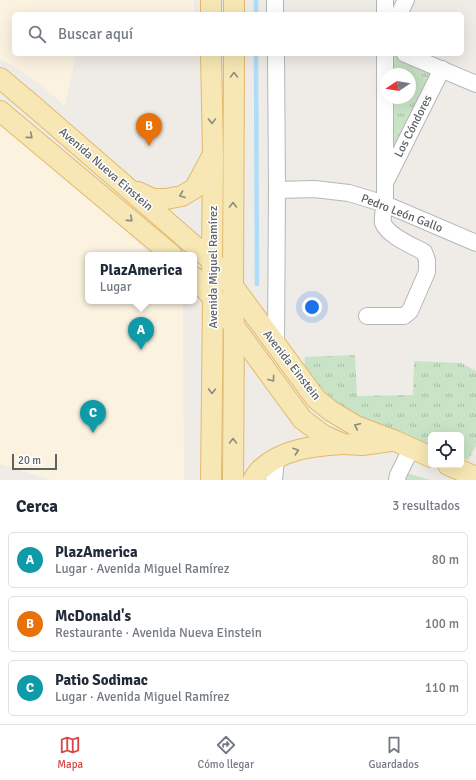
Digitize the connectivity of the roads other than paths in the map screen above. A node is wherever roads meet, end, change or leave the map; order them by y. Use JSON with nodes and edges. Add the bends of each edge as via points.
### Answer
{"nodes":[{"id":1,"x":211,"y":0,"type":"edge"},
{"id":2,"x":234,"y":0,"type":"edge"},
{"id":3,"x":275,"y":0,"type":"edge"},
{"id":4,"x":385,"y":0,"type":"edge"},
{"id":5,"x":406,"y":0,"type":"edge"},
{"id":6,"x":211,"y":12,"type":"edge"},
{"id":7,"x":234,"y":12,"type":"edge"},
{"id":8,"x":275,"y":12,"type":"edge"},
{"id":9,"x":385,"y":12,"type":"edge"},
{"id":10,"x":400,"y":12,"type":"edge"},
{"id":11,"x":211,"y":56,"type":"edge"},
{"id":12,"x":234,"y":56,"type":"edge"},
{"id":13,"x":276,"y":56,"type":"edge"},
{"id":14,"x":385,"y":56,"type":"edge"},
{"id":15,"x":410,"y":56,"type":"edge"},
{"id":16,"x":442,"y":70,"type":"junction"},
{"id":17,"x":0,"y":78,"type":"edge"},
{"id":18,"x":476,"y":84,"type":"edge"},
{"id":19,"x":0,"y":111,"type":"edge"},
{"id":20,"x":213,"y":154,"type":"junction"},
{"id":21,"x":385,"y":182,"type":"junction"},
{"id":22,"x":126,"y":186,"type":"junction"},
{"id":23,"x":277,"y":190,"type":"junction"},
{"id":24,"x":385,"y":204,"type":"junction"},
{"id":25,"x":476,"y":243,"type":"edge"},
{"id":26,"x":168,"y":252,"type":"edge"},
{"id":27,"x":212,"y":261,"type":"junction"},
{"id":28,"x":197,"y":280,"type":"edge"},
{"id":29,"x":233,"y":286,"type":"junction"},
{"id":30,"x":213,"y":298,"type":"junction"},
{"id":31,"x":367,"y":316,"type":"dead end"},
{"id":32,"x":234,"y":326,"type":"junction"},
{"id":33,"x":276,"y":346,"type":"junction"},
{"id":34,"x":393,"y":440,"type":"junction"},
{"id":35,"x":343,"y":444,"type":"junction"},
{"id":36,"x":411,"y":449,"type":"junction"},
{"id":37,"x":428,"y":456,"type":"edge"},
{"id":38,"x":276,"y":459,"type":"junction"},
{"id":39,"x":455,"y":468,"type":"edge"},
{"id":40,"x":476,"y":477,"type":"edge"},
{"id":41,"x":211,"y":480,"type":"edge"},
{"id":42,"x":233,"y":480,"type":"edge"},
{"id":43,"x":253,"y":480,"type":"edge"},
{"id":44,"x":274,"y":480,"type":"edge"},
{"id":45,"x":397,"y":480,"type":"edge"}],
"edges":[{"from":1,"to":6,"type":"main road"},
{"from":2,"to":7,"type":"main road"},
{"from":3,"to":8,"type":"street"},
{"from":4,"to":9,"type":"street"},
{"from":5,"to":10,"type":"street"},
{"from":11,"to":20,"type":"main road","name":"Avenida Miguel Ramírez","one_way":true},
{"from":29,"to":12,"type":"main road","name":"Avenida Miguel Ramírez","one_way":true},
{"from":13,"to":23,"type":"street"},
{"from":14,"to":21,"type":"street","name":"Los Cóndores"},
{"from":15,"to":16,"type":"street"},
{"from":16,"to":18,"type":"street"},
{"from":16,"to":21,"type":"street","name":"Los Cóndores"},
{"from":17,"to":22,"type":"main road","name":"Avenida Nueva Einstein"},
{"from":19,"to":26,"type":"main road","name":"Avenida Nueva Einstein","one_way":true},
{"from":20,"to":22,"type":"main road","one_way":true,"via":[[195,188],[182,196],[152,199]]},
{"from":20,"to":27,"type":"main road","name":"Avenida Miguel Ramírez"},
{"from":21,"to":24,"type":"street","name":"Los Cóndores"},
{"from":22,"to":27,"type":"main road","name":"Avenida Nueva Einstein"},
{"from":23,"to":24,"type":"street","name":"Pedro León Gallo","via":[[314,189],[349,193]]},
{"from":23,"to":33,"type":"street"},
{"from":24,"to":25,"type":"street","name":"Pedro León Gallo"},
{"from":24,"to":31,"type":"street","name":"Los Cóndores","via":[[382,221],[386,228],[396,237],[424,252],[427,272],[410,311],[404,316]]},
{"from":27,"to":29,"type":"main road","name":"Avenida Einstein"},
{"from":27,"to":30,"type":"main road","name":"Avenida Miguel Ramírez"},
{"from":28,"to":30,"type":"main road"},
{"from":29,"to":32,"type":"main road","name":"Avenida Miguel Ramírez"},
{"from":29,"to":33,"type":"main road","name":"Avenida Einstein"},
{"from":30,"to":32,"type":"main road","name":"Avenida Einstein"},
{"from":30,"to":41,"type":"main road","name":"Avenida Miguel Ramírez","one_way":true},
{"from":32,"to":35,"type":"main road","name":"Avenida Einstein","one_way":true,"via":[[302,419],[323,435]]},
{"from":42,"to":32,"type":"main road","name":"Avenida Miguel Ramírez","one_way":true},
{"from":34,"to":33,"type":"main road","name":"Avenida Einstein","one_way":true,"via":[[356,426],[330,411],[316,399]]},
{"from":34,"to":35,"type":"main road","name":"Avenida Einstein","via":[[362,445]]},
{"from":34,"to":36,"type":"main road","name":"Avenida Einstein"},
{"from":38,"to":35,"type":"main road","one_way":true,"via":[[296,450]]},
{"from":36,"to":37,"type":"main road","name":"Avenida Einstein"},
{"from":36,"to":45,"type":"street"},
{"from":38,"to":43,"type":"main road","via":[[260,470]]},
{"from":38,"to":44,"type":"street"},
{"from":39,"to":40,"type":"main road"}]}
